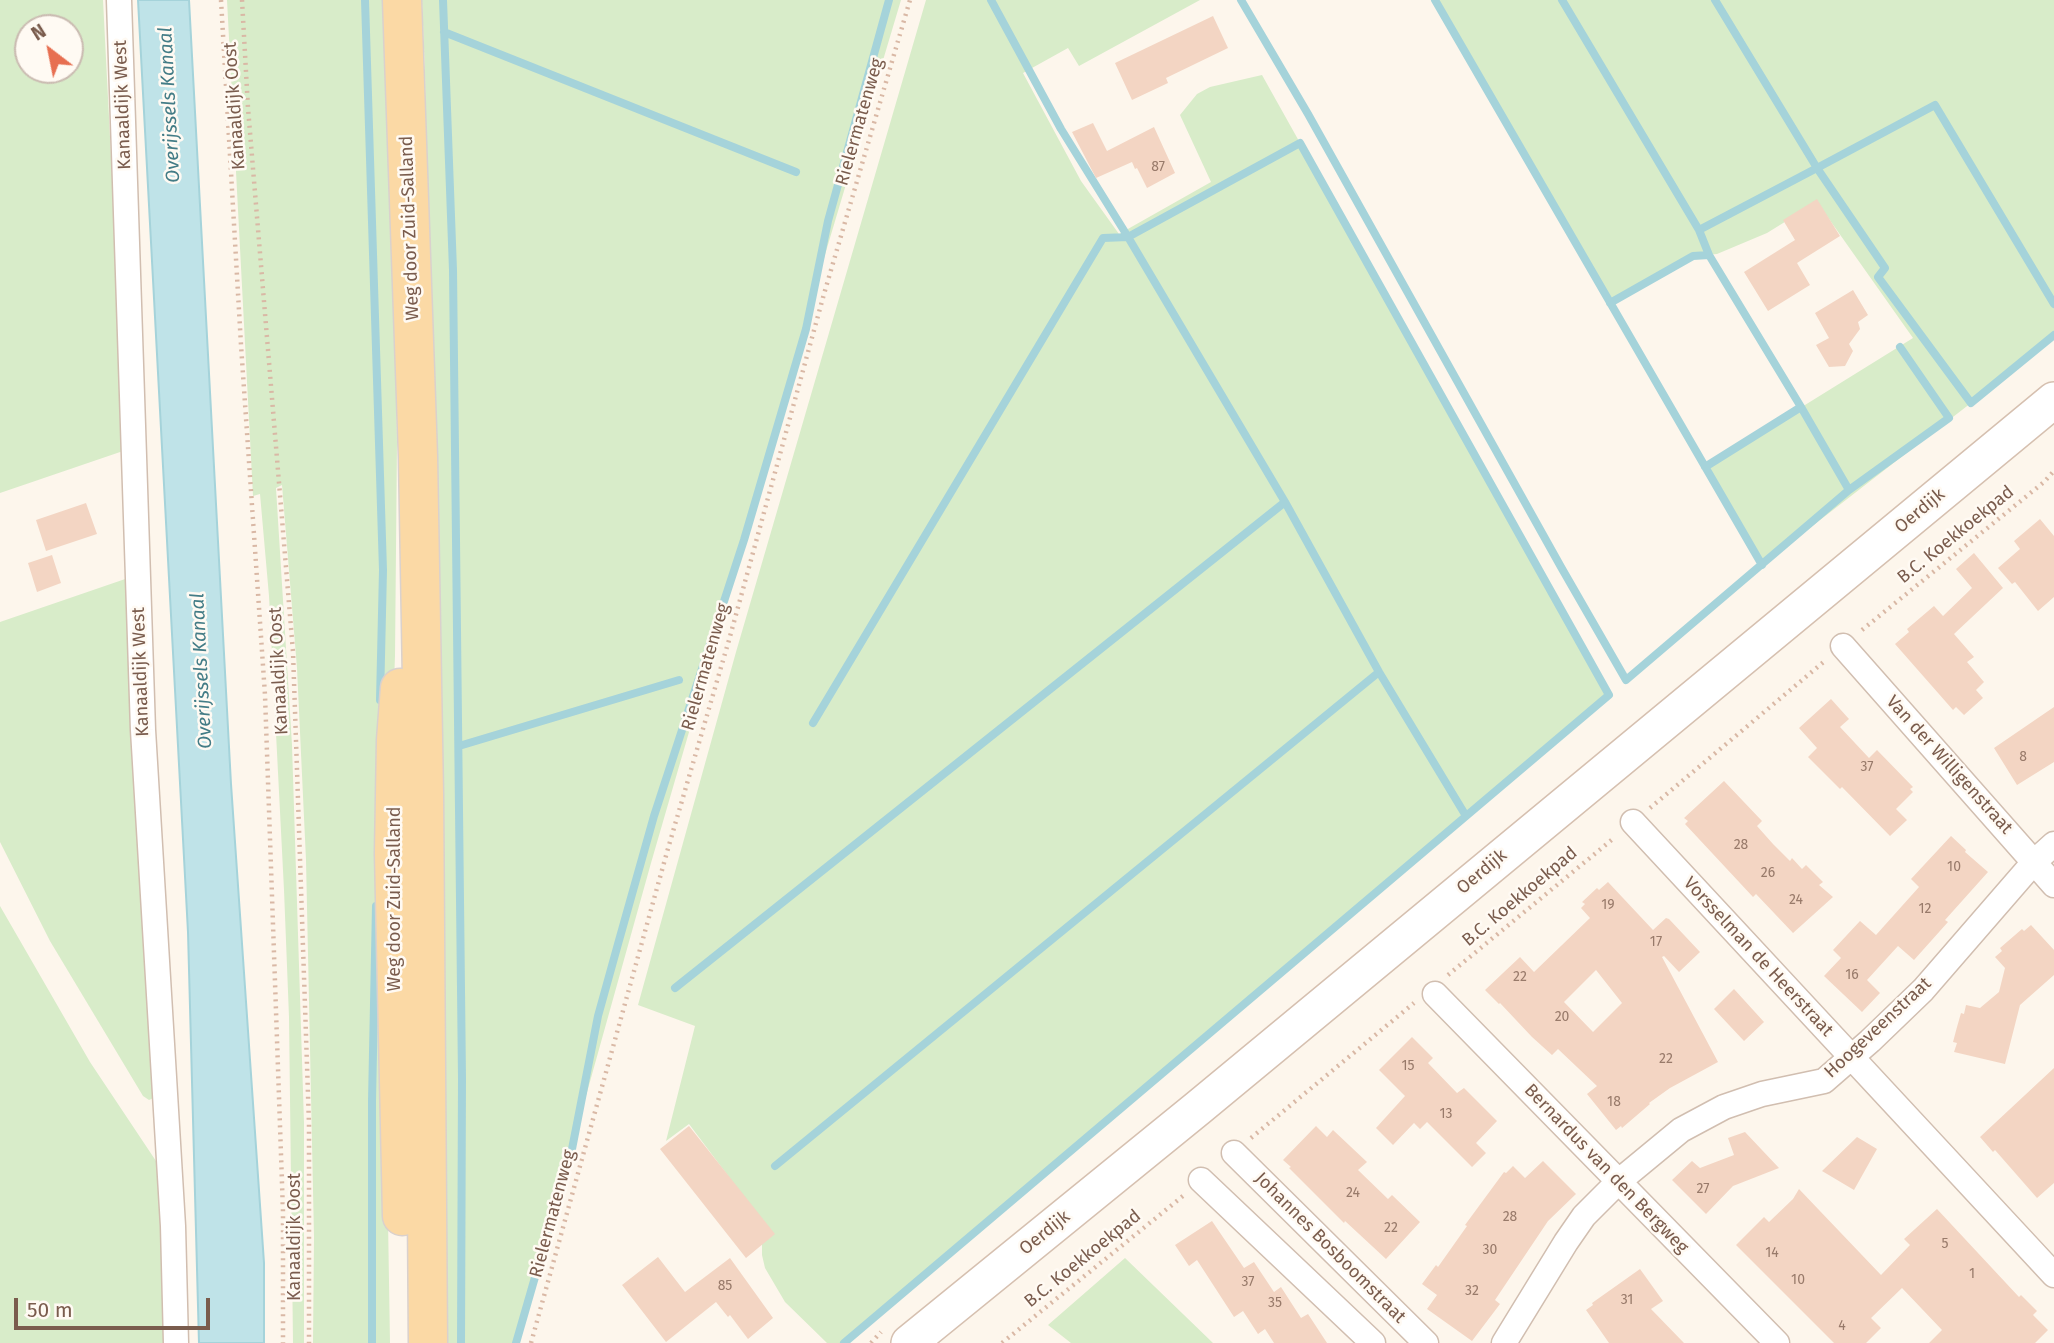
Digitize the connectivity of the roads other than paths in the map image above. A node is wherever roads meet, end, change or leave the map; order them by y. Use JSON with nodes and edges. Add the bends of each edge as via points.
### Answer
{"nodes":[{"id":1,"x":119,"y":0,"type":"edge"},
{"id":2,"x":402,"y":0,"type":"edge"},
{"id":3,"x":2054,"y":400,"type":"edge"},
{"id":4,"x":418,"y":456,"type":"junction"},
{"id":5,"x":1843,"y":646,"type":"road end"},
{"id":6,"x":1633,"y":822,"type":"road end"},
{"id":7,"x":2054,"y":844,"type":"edge"},
{"id":8,"x":2034,"y":862,"type":"junction"},
{"id":9,"x":2054,"y":885,"type":"edge"},
{"id":10,"x":1433,"y":990,"type":"road end"},
{"id":11,"x":1851,"y":1058,"type":"junction"},
{"id":12,"x":1234,"y":1153,"type":"road end"},
{"id":13,"x":1201,"y":1180,"type":"road end"},
{"id":14,"x":1618,"y":1182,"type":"junction"},
{"id":15,"x":2054,"y":1275,"type":"edge"},
{"id":16,"x":176,"y":1343,"type":"edge"},
{"id":17,"x":406,"y":1343,"type":"edge"},
{"id":18,"x":428,"y":1343,"type":"edge"},
{"id":19,"x":909,"y":1343,"type":"edge"},
{"id":20,"x":1373,"y":1343,"type":"edge"},
{"id":21,"x":1426,"y":1343,"type":"edge"},
{"id":22,"x":1504,"y":1343,"type":"edge"},
{"id":23,"x":1777,"y":1343,"type":"edge"}],
"edges":[{"from":1,"to":16,"type":"street","name":"Kanaaldijk West","via":[[143,730]]},
{"from":2,"to":4,"type":"main road","name":"Weg door Zuid-Salland"},
{"from":3,"to":19,"type":"street","name":"Oerdijk"},
{"from":4,"to":17,"type":"main road","name":"Weg door Zuid-Salland","via":[[396,740],[394,853]]},
{"from":4,"to":18,"type":"main road","name":"Weg door Zuid-Salland"},
{"from":5,"to":8,"type":"street","name":"Van der Willigenstraat"},
{"from":6,"to":11,"type":"street","name":"Vorsselman de Heerstraat"},
{"from":7,"to":8,"type":"street","name":"Hoogeveenstraat"},
{"from":8,"to":9,"type":"street","name":"Van der Willigenstraat"},
{"from":8,"to":11,"type":"street","name":"Hoogeveenstraat","via":[[1923,990]]},
{"from":10,"to":14,"type":"street","name":"Bernardus van den Bergweg"},
{"from":11,"to":14,"type":"street","name":"Hoogeveenstraat","via":[[1824,1081],[1724,1107],[1681,1130]]},
{"from":11,"to":15,"type":"street","name":"Vorsselman de Heerstraat"},
{"from":12,"to":21,"type":"street","name":"Johannes Bosboomstraat"},
{"from":13,"to":20,"type":"street","name":"Johannes Bosboomstraat"},
{"from":14,"to":22,"type":"street","name":"Hoogeveenstraat","via":[[1584,1216]]},
{"from":14,"to":23,"type":"street","name":"Bernardus van den Bergweg"}]}
